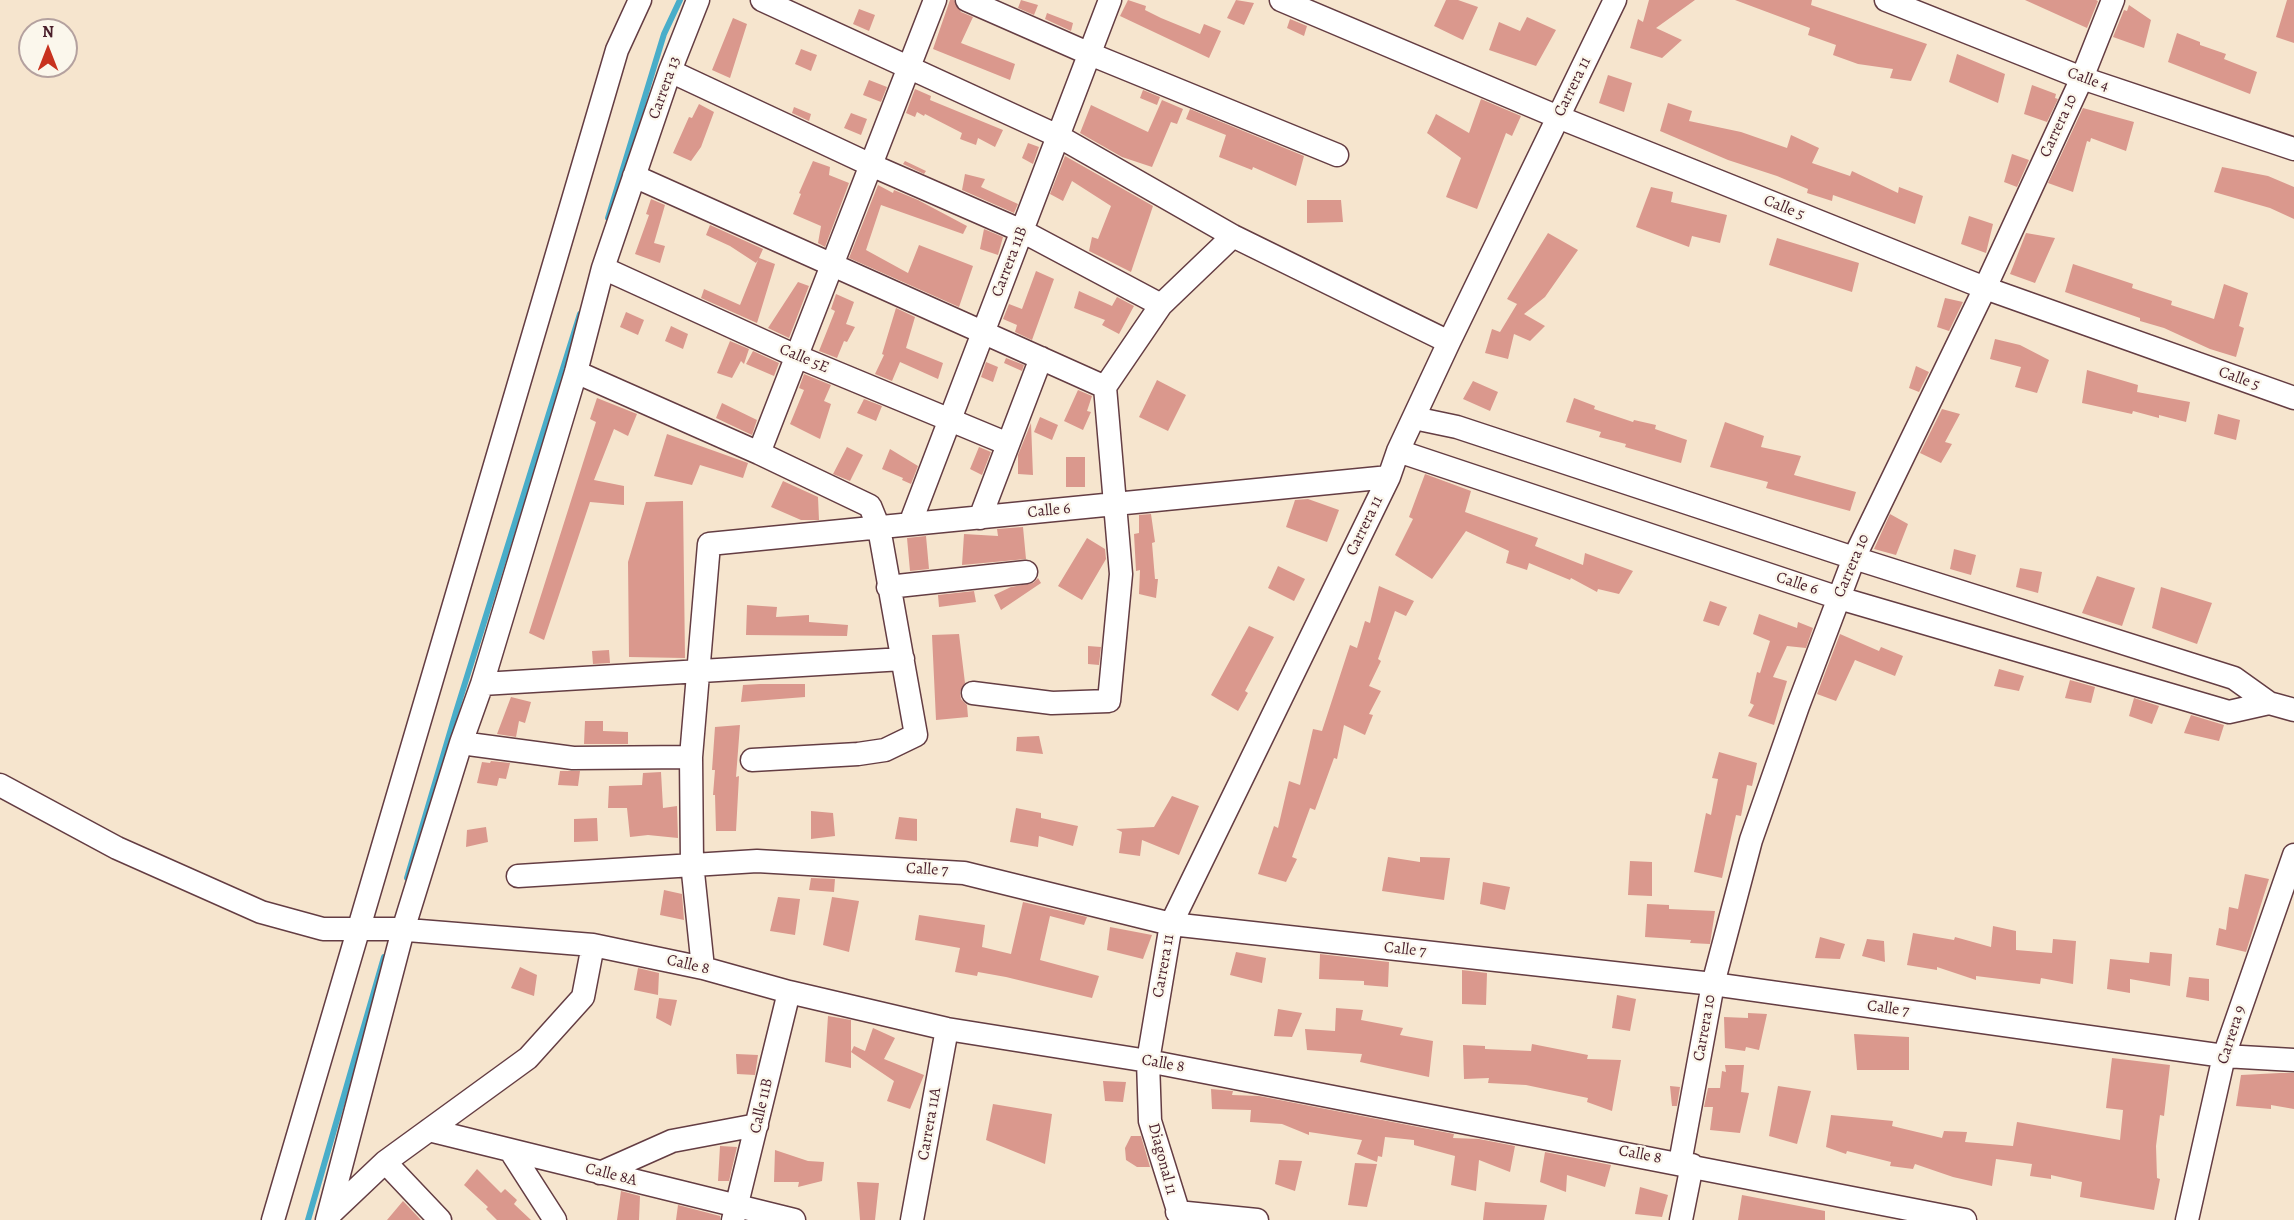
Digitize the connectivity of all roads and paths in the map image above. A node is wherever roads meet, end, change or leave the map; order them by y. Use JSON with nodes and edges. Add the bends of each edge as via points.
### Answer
{"nodes":[{"id":1,"x":640,"y":0,"type":"edge"},
{"id":2,"x":698,"y":0,"type":"edge"},
{"id":3,"x":762,"y":0,"type":"edge"},
{"id":4,"x":935,"y":0,"type":"edge"},
{"id":5,"x":967,"y":0,"type":"edge"},
{"id":6,"x":1110,"y":0,"type":"edge"},
{"id":7,"x":1281,"y":0,"type":"edge"},
{"id":8,"x":1615,"y":0,"type":"edge"},
{"id":9,"x":1886,"y":0,"type":"edge"},
{"id":10,"x":2113,"y":0,"type":"edge"},
{"id":11,"x":1090,"y":54,"type":"junction"},
{"id":12,"x":909,"y":67,"type":"junction"},
{"id":13,"x":670,"y":71,"type":"junction"},
{"id":14,"x":2082,"y":78,"type":"junction"},
{"id":15,"x":1558,"y":117,"type":"junction"},
{"id":16,"x":1058,"y":136,"type":"junction"},
{"id":17,"x":2294,"y":149,"type":"edge"},
{"id":18,"x":1337,"y":155,"type":"dead end"},
{"id":19,"x":871,"y":165,"type":"junction"},
{"id":20,"x":634,"y":176,"type":"junction"},
{"id":21,"x":1022,"y":231,"type":"junction"},
{"id":22,"x":1233,"y":236,"type":"junction"},
{"id":23,"x":832,"y":265,"type":"junction"},
{"id":24,"x":603,"y":268,"type":"junction"},
{"id":25,"x":1985,"y":288,"type":"junction"},
{"id":26,"x":1161,"y":305,"type":"junction"},
{"id":27,"x":983,"y":333,"type":"junction"},
{"id":28,"x":1449,"y":342,"type":"junction"},
{"id":29,"x":796,"y":356,"type":"junction"},
{"id":30,"x":1041,"y":358,"type":"junction"},
{"id":31,"x":576,"y":372,"type":"junction"},
{"id":32,"x":1105,"y":387,"type":"junction"},
{"id":33,"x":2294,"y":398,"type":"edge"},
{"id":34,"x":1414,"y":418,"type":"junction"},
{"id":35,"x":949,"y":420,"type":"junction"},
{"id":36,"x":1008,"y":444,"type":"junction"},
{"id":37,"x":1398,"y":451,"type":"junction"},
{"id":38,"x":759,"y":453,"type":"junction"},
{"id":39,"x":1389,"y":477,"type":"junction"},
{"id":40,"x":1115,"y":504,"type":"junction"},
{"id":41,"x":980,"y":518,"type":"junction"},
{"id":42,"x":910,"y":524,"type":"junction"},
{"id":43,"x":879,"y":528,"type":"junction"},
{"id":44,"x":1854,"y":558,"type":"junction"},
{"id":45,"x":1026,"y":572,"type":"dead end"},
{"id":46,"x":888,"y":587,"type":"junction"},
{"id":47,"x":1839,"y":598,"type":"junction"},
{"id":48,"x":903,"y":659,"type":"junction"},
{"id":49,"x":697,"y":671,"type":"junction"},
{"id":50,"x":482,"y":684,"type":"junction"},
{"id":51,"x":974,"y":693,"type":"dead end"},
{"id":52,"x":2270,"y":704,"type":"junction"},
{"id":53,"x":2294,"y":710,"type":"edge"},
{"id":54,"x":460,"y":743,"type":"junction"},
{"id":55,"x":691,"y":757,"type":"junction"},
{"id":56,"x":752,"y":760,"type":"dead end"},
{"id":57,"x":0,"y":786,"type":"edge"},
{"id":58,"x":2294,"y":855,"type":"edge"},
{"id":59,"x":692,"y":863,"type":"junction"},
{"id":60,"x":518,"y":876,"type":"dead end"},
{"id":61,"x":1171,"y":924,"type":"junction"},
{"id":62,"x":365,"y":929,"type":"junction"},
{"id":63,"x":399,"y":929,"type":"junction"},
{"id":64,"x":593,"y":945,"type":"junction"},
{"id":65,"x":703,"y":968,"type":"junction"},
{"id":66,"x":1713,"y":984,"type":"junction"},
{"id":67,"x":789,"y":992,"type":"junction"},
{"id":68,"x":947,"y":1029,"type":"junction"},
{"id":69,"x":2224,"y":1056,"type":"junction"},
{"id":70,"x":2294,"y":1060,"type":"edge"},
{"id":71,"x":1148,"y":1061,"type":"junction"},
{"id":72,"x":757,"y":1125,"type":"junction"},
{"id":73,"x":429,"y":1130,"type":"junction"},
{"id":74,"x":510,"y":1150,"type":"junction"},
{"id":75,"x":385,"y":1162,"type":"junction"},
{"id":76,"x":1686,"y":1164,"type":"junction"},
{"id":77,"x":600,"y":1173,"type":"junction"},
{"id":78,"x":735,"y":1213,"type":"edge"},
{"id":79,"x":1183,"y":1217,"type":"edge"},
{"id":80,"x":328,"y":1218,"type":"edge"},
{"id":81,"x":273,"y":1220,"type":"edge"},
{"id":82,"x":440,"y":1220,"type":"edge"},
{"id":83,"x":555,"y":1220,"type":"edge"},
{"id":84,"x":794,"y":1220,"type":"edge"},
{"id":85,"x":912,"y":1220,"type":"edge"},
{"id":86,"x":1257,"y":1220,"type":"edge"},
{"id":87,"x":1681,"y":1220,"type":"edge"},
{"id":88,"x":1965,"y":1220,"type":"edge"},
{"id":89,"x":2187,"y":1220,"type":"edge"}],
"edges":[{"from":1,"to":62,"type":"street","via":[[607,83]]},
{"from":2,"to":13,"type":"street","name":"Carrera 13"},
{"from":3,"to":12,"type":"street"},
{"from":4,"to":12,"type":"street"},
{"from":5,"to":11,"type":"street"},
{"from":6,"to":11,"type":"street","name":"Carrera 11B"},
{"from":7,"to":15,"type":"street","name":"Calle 5"},
{"from":8,"to":15,"type":"street","name":"Carrera 11"},
{"from":9,"to":14,"type":"street","name":"Calle 4"},
{"from":10,"to":14,"type":"street","name":"Carrera 10"},
{"from":11,"to":16,"type":"street","name":"Carrera 11B"},
{"from":11,"to":18,"type":"street"},
{"from":12,"to":16,"type":"street"},
{"from":12,"to":19,"type":"street"},
{"from":13,"to":19,"type":"street"},
{"from":13,"to":20,"type":"street","name":"Carrera 13"},
{"from":14,"to":17,"type":"street","name":"Calle 4"},
{"from":14,"to":25,"type":"street","name":"Carrera 10"},
{"from":15,"to":25,"type":"street","name":"Calle 5"},
{"from":15,"to":28,"type":"street","name":"Carrera 11"},
{"from":16,"to":21,"type":"street","name":"Carrera 11B"},
{"from":16,"to":22,"type":"street"},
{"from":19,"to":21,"type":"street"},
{"from":19,"to":23,"type":"street"},
{"from":20,"to":23,"type":"street"},
{"from":20,"to":24,"type":"street","name":"Carrera 13"},
{"from":21,"to":26,"type":"street"},
{"from":21,"to":27,"type":"street","name":"Carrera 11B"},
{"from":22,"to":26,"type":"street"},
{"from":22,"to":28,"type":"street"},
{"from":23,"to":27,"type":"street"},
{"from":23,"to":29,"type":"street"},
{"from":24,"to":29,"type":"street","name":"Calle 5E"},
{"from":24,"to":31,"type":"street","name":"Carrera 13"},
{"from":25,"to":33,"type":"street","name":"Calle 5"},
{"from":25,"to":44,"type":"street","name":"Carrera 10"},
{"from":26,"to":32,"type":"street"},
{"from":27,"to":30,"type":"street"},
{"from":27,"to":35,"type":"street","name":"Carrera 11B"},
{"from":28,"to":34,"type":"street","name":"Carrera 11"},
{"from":29,"to":35,"type":"street","name":"Calle 5E"},
{"from":29,"to":38,"type":"street"},
{"from":30,"to":32,"type":"street"},
{"from":30,"to":36,"type":"street"},
{"from":31,"to":38,"type":"street"},
{"from":31,"to":50,"type":"street","name":"Carrera 13"},
{"from":32,"to":40,"type":"street"},
{"from":34,"to":37,"type":"street","name":"Carrera 11"},
{"from":34,"to":44,"type":"street","name":"Calle 6","via":[[1457,427]]},
{"from":35,"to":36,"type":"street","name":"Calle 5E"},
{"from":35,"to":42,"type":"street","name":"Carrera 11B"},
{"from":36,"to":41,"type":"street"},
{"from":37,"to":39,"type":"street","name":"Carrera 11"},
{"from":37,"to":47,"type":"street","name":"Calle 6"},
{"from":38,"to":43,"type":"street","via":[[870,506]]},
{"from":39,"to":40,"type":"street","name":"Calle 6"},
{"from":39,"to":61,"type":"street","name":"Carrera 11"},
{"from":40,"to":41,"type":"street","name":"Calle 6"},
{"from":40,"to":51,"type":"street","via":[[1121,574],[1109,701],[1052,703]]},
{"from":41,"to":42,"type":"street","name":"Calle 6"},
{"from":42,"to":43,"type":"street","name":"Calle 6"},
{"from":43,"to":46,"type":"street"},
{"from":43,"to":49,"type":"street","name":"Calle 6","via":[[709,544]]},
{"from":44,"to":47,"type":"street","name":"Carrera 10"},
{"from":44,"to":52,"type":"street","name":"Calle 6","via":[[2234,678]]},
{"from":45,"to":46,"type":"street"},
{"from":46,"to":48,"type":"street"},
{"from":47,"to":52,"type":"street","name":"Calle 6","via":[[2229,712]]},
{"from":47,"to":66,"type":"street","name":"Carrera 10","via":[[1751,840]]},
{"from":48,"to":49,"type":"street"},
{"from":48,"to":56,"type":"street","via":[[916,735],[885,750]]},
{"from":49,"to":50,"type":"street"},
{"from":49,"to":55,"type":"street"},
{"from":50,"to":54,"type":"street","name":"Carrera 13"},
{"from":52,"to":53,"type":"street","name":"Calle 6"},
{"from":54,"to":55,"type":"street","via":[[573,758]]},
{"from":54,"to":63,"type":"street","name":"Carrera 13"},
{"from":55,"to":59,"type":"street"},
{"from":57,"to":62,"type":"street","name":"Calle 8","via":[[117,848],[261,912],[323,929]]},
{"from":58,"to":69,"type":"street","name":"Carrera 9"},
{"from":59,"to":60,"type":"street","name":"Calle 7"},
{"from":59,"to":61,"type":"street","name":"Calle 7","via":[[757,861],[964,873]]},
{"from":59,"to":65,"type":"street"},
{"from":61,"to":66,"type":"street","name":"Calle 7"},
{"from":61,"to":71,"type":"street","name":"Carrera 11"},
{"from":62,"to":63,"type":"street","name":"Calle 8"},
{"from":62,"to":81,"type":"street"},
{"from":63,"to":64,"type":"street","name":"Calle 8"},
{"from":63,"to":80,"type":"street","name":"Carrera 13"},
{"from":64,"to":65,"type":"street","name":"Calle 8"},
{"from":64,"to":73,"type":"street","via":[[583,997],[528,1058]]},
{"from":65,"to":67,"type":"street","name":"Calle 8"},
{"from":66,"to":69,"type":"street","name":"Calle 7"},
{"from":66,"to":76,"type":"street","name":"Carrera 10"},
{"from":67,"to":68,"type":"street","name":"Calle 8"},
{"from":67,"to":72,"type":"street","name":"Calle 11B"},
{"from":68,"to":71,"type":"street","name":"Calle 8"},
{"from":68,"to":85,"type":"street","name":"Carrera 11A"},
{"from":69,"to":70,"type":"street","name":"Calle 7"},
{"from":69,"to":89,"type":"street","name":"Carrera 9"},
{"from":71,"to":76,"type":"street","name":"Calle 8"},
{"from":71,"to":79,"type":"street","name":"Diagonal 11","via":[[1150,1121]]},
{"from":72,"to":77,"type":"street","via":[[672,1141]]},
{"from":72,"to":78,"type":"street","name":"Calle 11B"},
{"from":73,"to":74,"type":"street","name":"Calle 8A"},
{"from":73,"to":75,"type":"street"},
{"from":74,"to":77,"type":"street","name":"Calle 8A"},
{"from":74,"to":83,"type":"street"},
{"from":75,"to":80,"type":"street"},
{"from":75,"to":82,"type":"street"},
{"from":76,"to":87,"type":"street","name":"Carrera 10"},
{"from":76,"to":88,"type":"street","name":"Calle 8"},
{"from":77,"to":78,"type":"street","name":"Calle 8A"},
{"from":78,"to":84,"type":"street","name":"Calle 8A"},
{"from":79,"to":86,"type":"street"}]}
